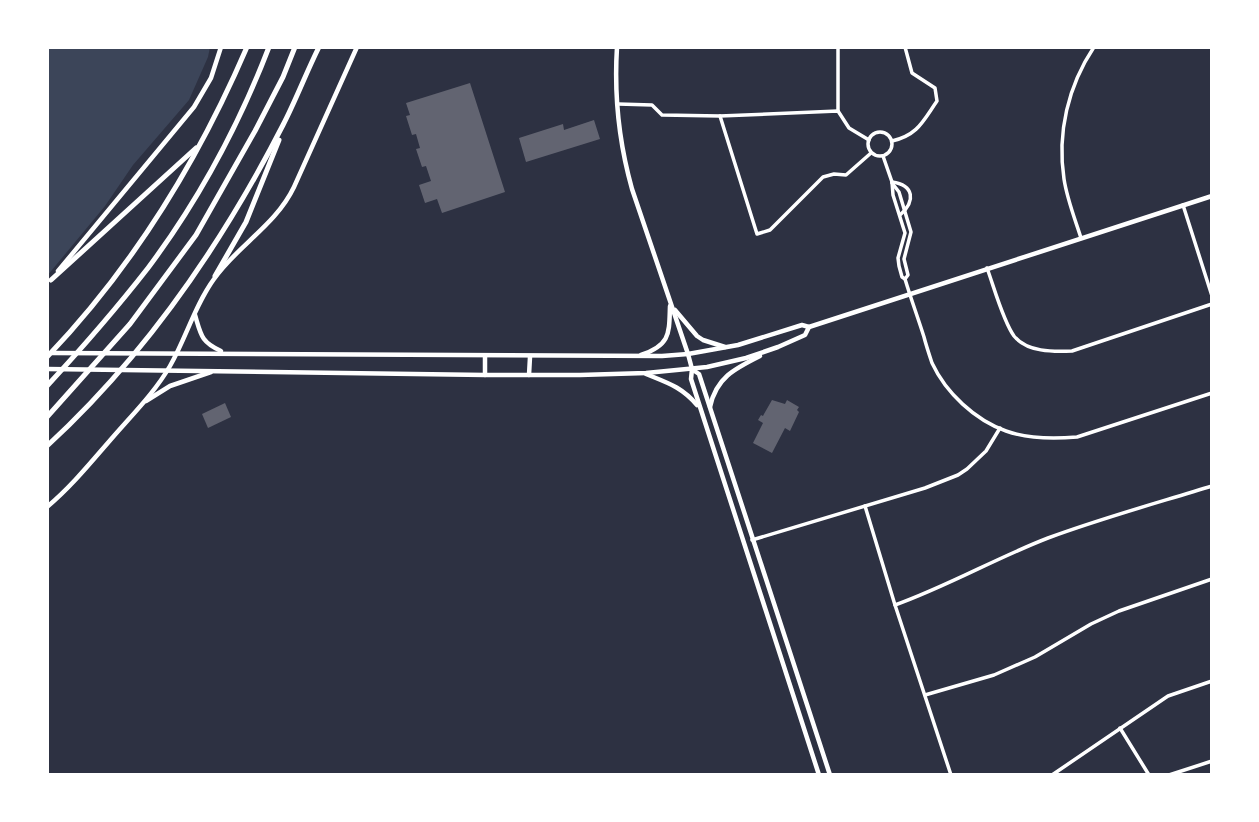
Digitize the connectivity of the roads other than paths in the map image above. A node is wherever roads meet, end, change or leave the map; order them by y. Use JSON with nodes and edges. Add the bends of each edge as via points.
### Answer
{"nodes":[{"id":1,"x":222,"y":47,"type":"edge"},
{"id":2,"x":247,"y":47,"type":"edge"},
{"id":3,"x":269,"y":47,"type":"edge"},
{"id":4,"x":295,"y":47,"type":"edge"},
{"id":5,"x":318,"y":47,"type":"edge"},
{"id":6,"x":357,"y":47,"type":"edge"},
{"id":7,"x":618,"y":47,"type":"edge"},
{"id":8,"x":838,"y":47,"type":"edge"},
{"id":9,"x":905,"y":47,"type":"edge"},
{"id":10,"x":1094,"y":47,"type":"edge"},
{"id":11,"x":618,"y":104,"type":"junction"},
{"id":12,"x":838,"y":111,"type":"junction"},
{"id":13,"x":720,"y":116,"type":"junction"},
{"id":14,"x":284,"y":123,"type":"junction"},
{"id":15,"x":869,"y":140,"type":"junction"},
{"id":16,"x":892,"y":141,"type":"junction"},
{"id":17,"x":201,"y":143,"type":"junction"},
{"id":18,"x":871,"y":153,"type":"junction"},
{"id":19,"x":883,"y":156,"type":"junction"},
{"id":20,"x":892,"y":182,"type":"junction"},
{"id":21,"x":1212,"y":196,"type":"edge"},
{"id":22,"x":1183,"y":205,"type":"junction"},
{"id":23,"x":905,"y":211,"type":"junction"},
{"id":24,"x":900,"y":215,"type":"junction"},
{"id":25,"x":1081,"y":238,"type":"junction"},
{"id":26,"x":899,"y":254,"type":"junction"},
{"id":27,"x":905,"y":255,"type":"junction"},
{"id":28,"x":987,"y":268,"type":"junction"},
{"id":29,"x":215,"y":276,"type":"junction"},
{"id":30,"x":905,"y":279,"type":"junction"},
{"id":31,"x":49,"y":282,"type":"edge"},
{"id":32,"x":910,"y":294,"type":"junction"},
{"id":33,"x":1212,"y":296,"type":"edge"},
{"id":34,"x":670,"y":301,"type":"junction"},
{"id":35,"x":1212,"y":304,"type":"edge"},
{"id":36,"x":195,"y":315,"type":"junction"},
{"id":37,"x":810,"y":327,"type":"junction"},
{"id":38,"x":726,"y":347,"type":"junction"},
{"id":39,"x":778,"y":347,"type":"junction"},
{"id":40,"x":178,"y":352,"type":"junction"},
{"id":41,"x":225,"y":354,"type":"junction"},
{"id":42,"x":688,"y":354,"type":"junction"},
{"id":43,"x":47,"y":355,"type":"edge"},
{"id":44,"x":485,"y":356,"type":"junction"},
{"id":45,"x":530,"y":357,"type":"junction"},
{"id":46,"x":635,"y":357,"type":"junction"},
{"id":47,"x":47,"y":369,"type":"edge"},
{"id":48,"x":692,"y":369,"type":"junction"},
{"id":49,"x":168,"y":370,"type":"junction"},
{"id":50,"x":217,"y":371,"type":"junction"},
{"id":51,"x":646,"y":373,"type":"junction"},
{"id":52,"x":485,"y":375,"type":"junction"},
{"id":53,"x":529,"y":375,"type":"junction"},
{"id":54,"x":47,"y":386,"type":"edge"},
{"id":55,"x":1212,"y":393,"type":"edge"},
{"id":56,"x":142,"y":404,"type":"junction"},
{"id":57,"x":710,"y":408,"type":"junction"},
{"id":58,"x":701,"y":411,"type":"junction"},
{"id":59,"x":47,"y":417,"type":"edge"},
{"id":60,"x":1000,"y":428,"type":"junction"},
{"id":61,"x":47,"y":446,"type":"edge"},
{"id":62,"x":1212,"y":486,"type":"edge"},
{"id":63,"x":865,"y":506,"type":"junction"},
{"id":64,"x":47,"y":507,"type":"edge"},
{"id":65,"x":752,"y":540,"type":"junction"},
{"id":66,"x":1212,"y":579,"type":"edge"},
{"id":67,"x":895,"y":605,"type":"junction"},
{"id":68,"x":1212,"y":681,"type":"edge"},
{"id":69,"x":925,"y":695,"type":"junction"},
{"id":70,"x":1120,"y":728,"type":"junction"},
{"id":71,"x":1212,"y":761,"type":"edge"},
{"id":72,"x":819,"y":775,"type":"edge"},
{"id":73,"x":830,"y":775,"type":"edge"},
{"id":74,"x":951,"y":775,"type":"edge"},
{"id":75,"x":1052,"y":775,"type":"edge"},
{"id":76,"x":1149,"y":775,"type":"edge"},
{"id":77,"x":1168,"y":775,"type":"edge"}],
"edges":[{"from":1,"to":31,"type":"main road","via":[[194,107]]},
{"from":2,"to":17,"type":"highway"},
{"from":3,"to":54,"type":"highway","via":[[227,141],[194,198],[149,266]]},
{"from":4,"to":59,"type":"highway","via":[[255,131],[196,235],[130,324]]},
{"from":5,"to":14,"type":"highway"},
{"from":6,"to":29,"type":"main road","via":[[292,191],[272,220]]},
{"from":7,"to":11,"type":"main road"},
{"from":8,"to":12,"type":"street"},
{"from":9,"to":16,"type":"street","via":[[912,73],[935,88],[937,101],[915,132]]},
{"from":10,"to":25,"type":"street","via":[[1071,92],[1062,142],[1064,181]]},
{"from":11,"to":13,"type":"street","via":[[652,105],[662,115]]},
{"from":11,"to":34,"type":"main road","via":[[630,183]]},
{"from":12,"to":13,"type":"street"},
{"from":12,"to":15,"type":"street","via":[[849,128]]},
{"from":13,"to":18,"type":"street","via":[[757,234],[770,230],[823,177],[846,175]]},
{"from":14,"to":29,"type":"highway","via":[[250,213]]},
{"from":14,"to":61,"type":"highway","via":[[189,284],[102,390]]},
{"from":15,"to":16,"type":"street","via":[[880,132]]},
{"from":15,"to":18,"type":"street"},
{"from":16,"to":19,"type":"street"},
{"from":17,"to":31,"type":"highway"},
{"from":17,"to":43,"type":"highway","via":[[132,254],[92,307]]},
{"from":18,"to":19,"type":"street"},
{"from":19,"to":20,"type":"street"},
{"from":20,"to":23,"type":"street"},
{"from":20,"to":23,"type":"street","via":[[907,187],[910,201]]},
{"from":20,"to":24,"type":"street"},
{"from":21,"to":22,"type":"main road"},
{"from":22,"to":25,"type":"main road"},
{"from":22,"to":33,"type":"street"},
{"from":23,"to":24,"type":"street"},
{"from":23,"to":27,"type":"street","via":[[911,232]]},
{"from":24,"to":26,"type":"street","via":[[905,233]]},
{"from":25,"to":28,"type":"main road"},
{"from":26,"to":27,"type":"street"},
{"from":26,"to":30,"type":"street"},
{"from":27,"to":30,"type":"street"},
{"from":28,"to":32,"type":"main road"},
{"from":28,"to":35,"type":"street","via":[[1014,336],[1041,350],[1072,351]]},
{"from":29,"to":36,"type":"main road"},
{"from":30,"to":32,"type":"street"},
{"from":32,"to":37,"type":"main road"},
{"from":32,"to":60,"type":"street","via":[[932,363],[946,387],[974,414]]},
{"from":34,"to":38,"type":"main road","via":[[697,336]]},
{"from":34,"to":42,"type":"main road"},
{"from":34,"to":46,"type":"main road","via":[[666,340]]},
{"from":36,"to":40,"type":"main road"},
{"from":36,"to":41,"type":"main road","via":[[208,345]]},
{"from":37,"to":38,"type":"main road","via":[[802,325]]},
{"from":37,"to":39,"type":"main road","via":[[805,335]]},
{"from":38,"to":42,"type":"main road"},
{"from":39,"to":48,"type":"main road"},
{"from":39,"to":57,"type":"main road","via":[[724,378]]},
{"from":40,"to":41,"type":"main road"},
{"from":40,"to":43,"type":"main road"},
{"from":40,"to":49,"type":"main road"},
{"from":41,"to":44,"type":"main road"},
{"from":42,"to":46,"type":"main road"},
{"from":42,"to":48,"type":"main road"},
{"from":44,"to":45,"type":"main road"},
{"from":44,"to":52,"type":"main road"},
{"from":45,"to":46,"type":"main road"},
{"from":45,"to":53,"type":"main road"},
{"from":47,"to":49,"type":"main road"},
{"from":48,"to":51,"type":"main road"},
{"from":48,"to":57,"type":"main road","via":[[699,374]]},
{"from":48,"to":58,"type":"main road"},
{"from":49,"to":50,"type":"main road"},
{"from":49,"to":56,"type":"main road"},
{"from":50,"to":52,"type":"main road"},
{"from":50,"to":56,"type":"main road","via":[[170,386]]},
{"from":51,"to":53,"type":"main road"},
{"from":51,"to":58,"type":"main road","via":[[683,390]]},
{"from":52,"to":53,"type":"main road"},
{"from":55,"to":60,"type":"street","via":[[1077,437],[1031,437]]},
{"from":56,"to":64,"type":"main road"},
{"from":57,"to":65,"type":"main road"},
{"from":58,"to":72,"type":"main road"},
{"from":60,"to":63,"type":"street","via":[[986,451],[958,475]]},
{"from":62,"to":67,"type":"street","via":[[1049,538]]},
{"from":63,"to":65,"type":"street"},
{"from":63,"to":67,"type":"street"},
{"from":65,"to":73,"type":"main road"},
{"from":66,"to":69,"type":"street","via":[[1119,611],[994,676]]},
{"from":67,"to":69,"type":"street"},
{"from":68,"to":70,"type":"street","via":[[1168,696]]},
{"from":69,"to":74,"type":"street"},
{"from":70,"to":75,"type":"street"},
{"from":70,"to":76,"type":"street"},
{"from":71,"to":77,"type":"street"}]}
